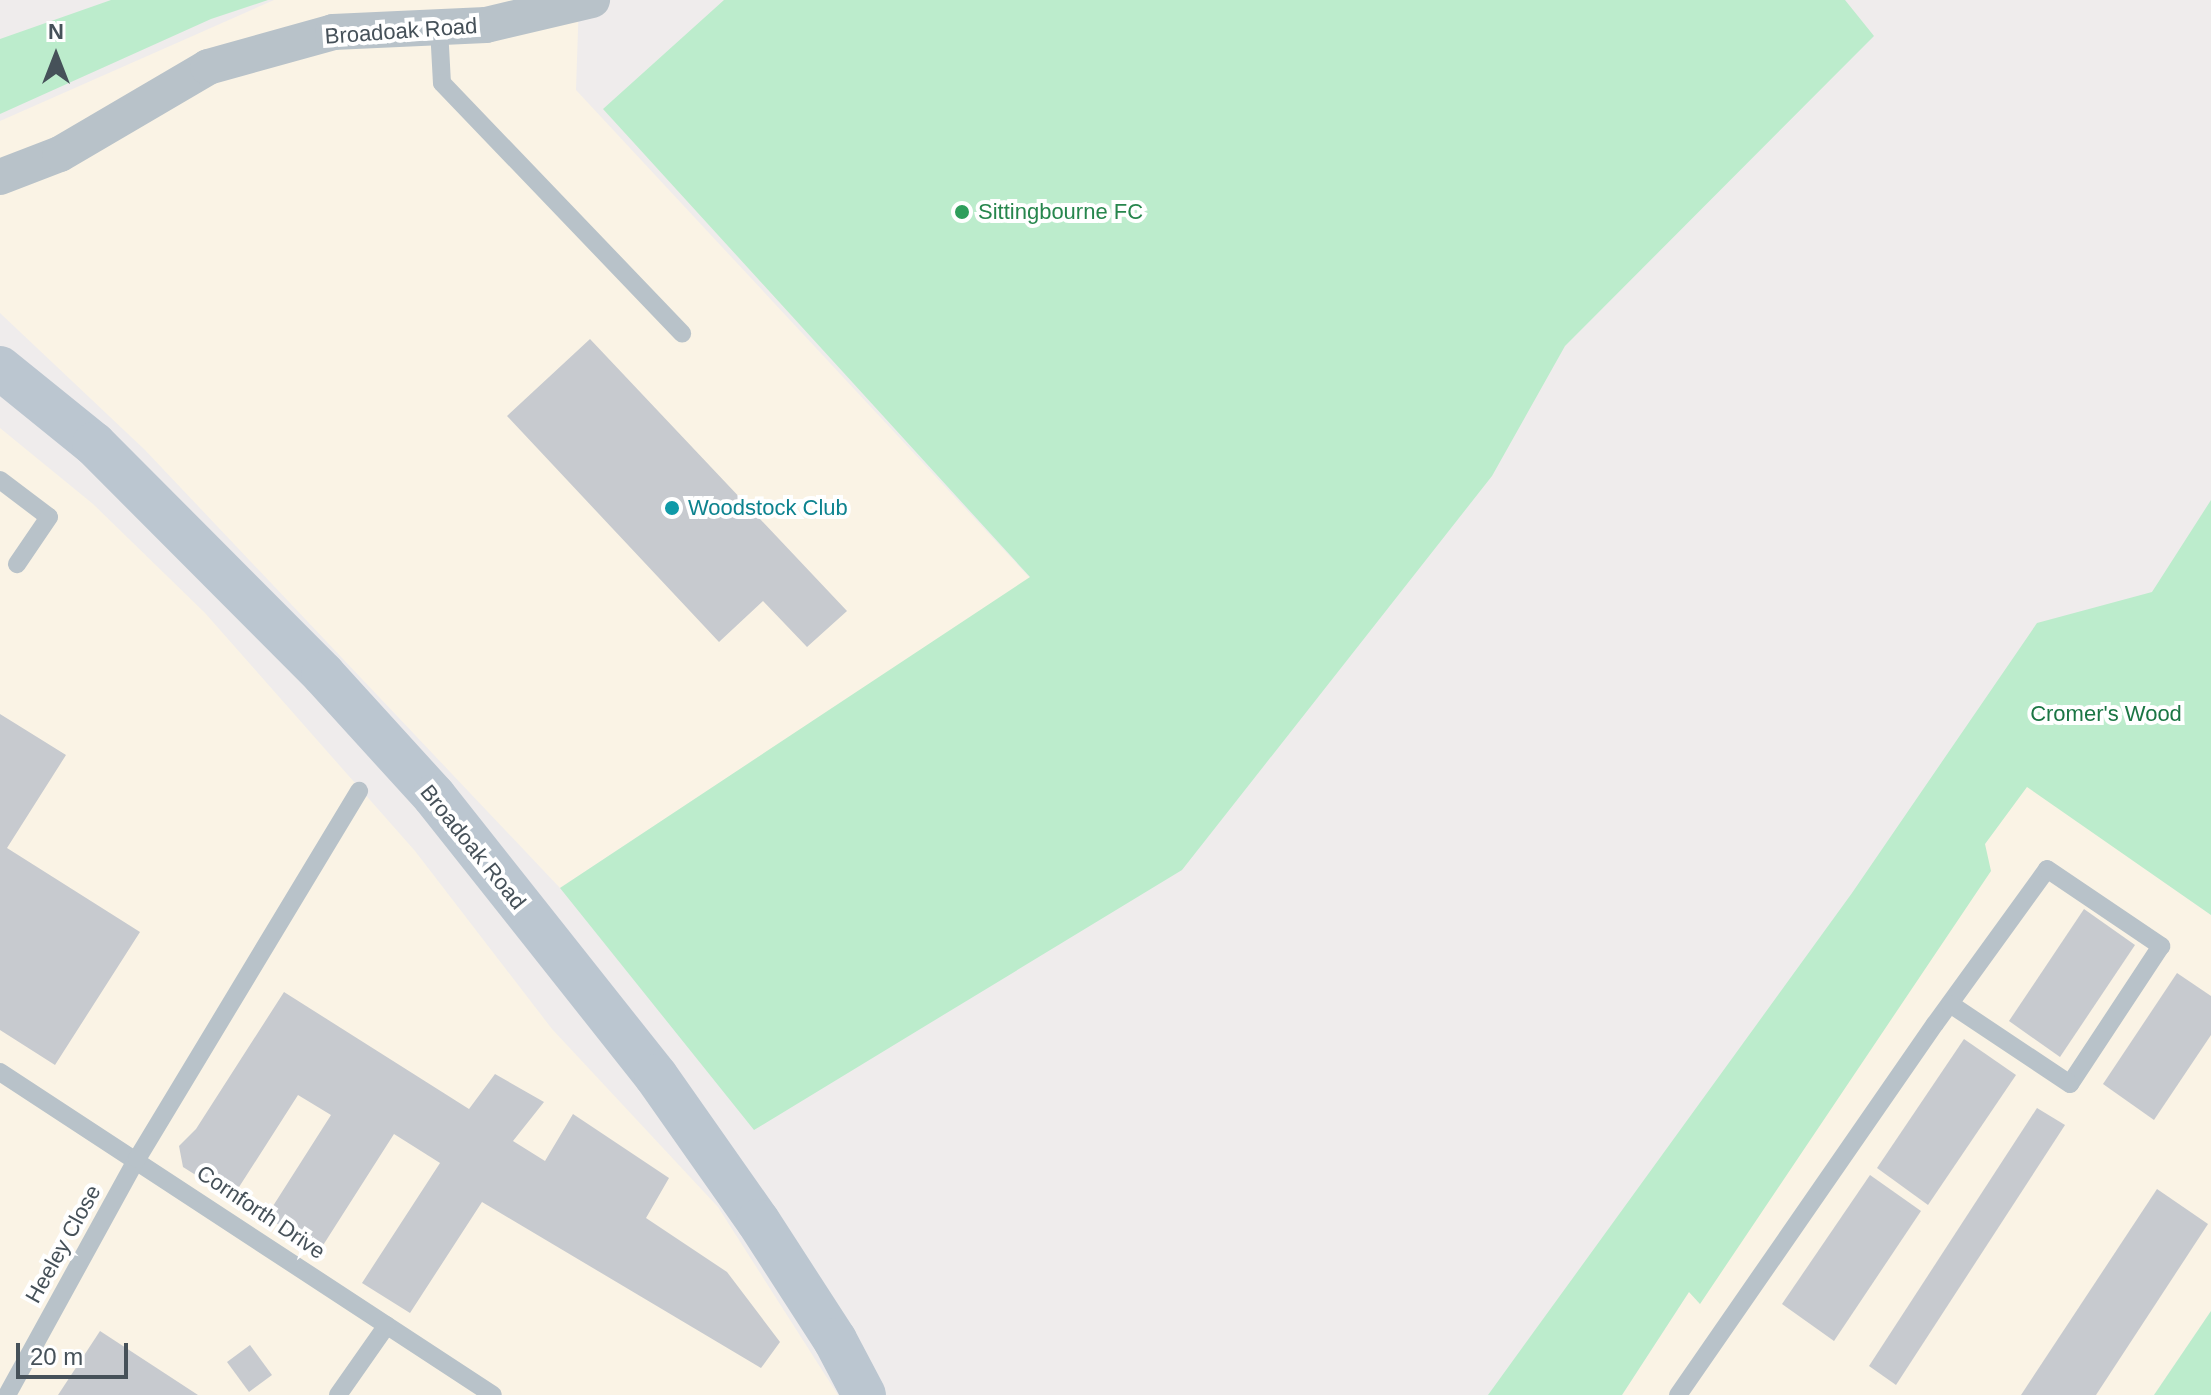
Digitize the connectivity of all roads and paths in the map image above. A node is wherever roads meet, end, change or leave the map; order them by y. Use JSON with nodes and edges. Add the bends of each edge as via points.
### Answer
{"nodes":[{"id":1,"x":592,"y":0,"type":"edge"},
{"id":2,"x":439,"y":28,"type":"junction"},
{"id":3,"x":0,"y":177,"type":"edge"},
{"id":4,"x":682,"y":333,"type":"dead end"},
{"id":5,"x":0,"y":368,"type":"edge"},
{"id":6,"x":0,"y":480,"type":"edge"},
{"id":7,"x":17,"y":564,"type":"dead end"},
{"id":8,"x":359,"y":791,"type":"dead end"},
{"id":9,"x":1950,"y":1004,"type":"junction"},
{"id":10,"x":0,"y":1072,"type":"edge"},
{"id":11,"x":137,"y":1159,"type":"junction"},
{"id":12,"x":387,"y":1325,"type":"junction"},
{"id":13,"x":7,"y":1395,"type":"edge"},
{"id":14,"x":338,"y":1395,"type":"edge"},
{"id":15,"x":493,"y":1395,"type":"edge"},
{"id":16,"x":864,"y":1395,"type":"edge"},
{"id":17,"x":1678,"y":1395,"type":"edge"}],
"edges":[{"from":1,"to":2,"type":"street","name":"Broadoak Road","via":[[486,25]]},
{"from":2,"to":3,"type":"street","name":"Broadoak Road","via":[[333,32],[208,67],[60,154]]},
{"from":2,"to":4,"type":"lane","via":[[442,83]]},
{"from":5,"to":16,"type":"street","name":"Broadoak Road","via":[[94,444],[323,674],[434,796],[656,1076],[758,1221]]},
{"from":6,"to":7,"type":"lane","via":[[49,517]]},
{"from":8,"to":11,"type":"lane","name":"Heeley Close"},
{"from":9,"to":9,"type":"lane","via":[[2047,869],[2161,946],[2070,1084]]},
{"from":9,"to":17,"type":"lane"},
{"from":10,"to":11,"type":"lane","name":"Cornforth Drive"},
{"from":11,"to":12,"type":"lane","name":"Cornforth Drive"},
{"from":11,"to":13,"type":"lane","name":"Heeley Close"},
{"from":12,"to":14,"type":"lane"},
{"from":12,"to":15,"type":"lane","name":"Cornforth Drive"}]}
